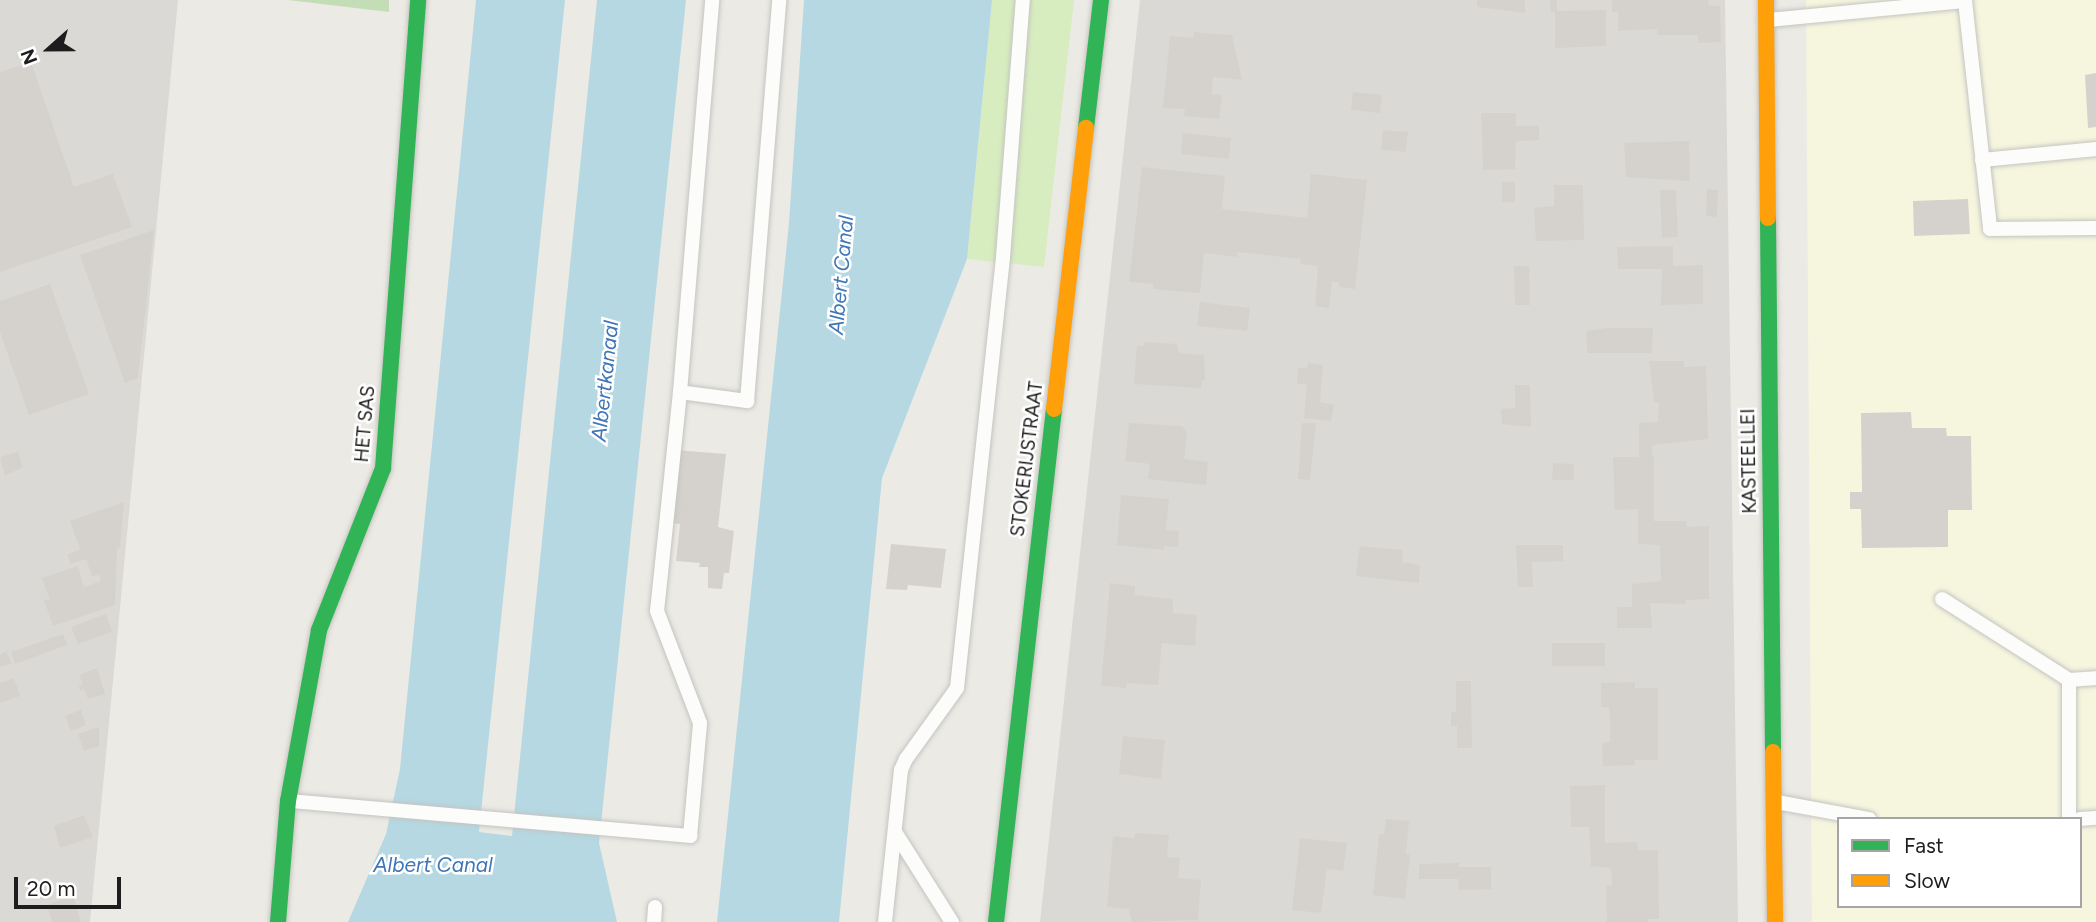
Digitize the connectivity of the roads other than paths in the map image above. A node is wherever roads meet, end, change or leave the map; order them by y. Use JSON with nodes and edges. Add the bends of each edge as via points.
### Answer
{"nodes":[{"id":1,"x":418,"y":0,"type":"edge"},
{"id":2,"x":712,"y":0,"type":"edge"},
{"id":3,"x":779,"y":0,"type":"edge"},
{"id":4,"x":1023,"y":0,"type":"edge"},
{"id":5,"x":1101,"y":0,"type":"edge"},
{"id":6,"x":1766,"y":0,"type":"edge"},
{"id":7,"x":1973,"y":0,"type":"edge"},
{"id":8,"x":1965,"y":1,"type":"edge"},
{"id":9,"x":1766,"y":20,"type":"junction"},
{"id":10,"x":2096,"y":149,"type":"edge"},
{"id":11,"x":1982,"y":160,"type":"junction"},
{"id":12,"x":2096,"y":228,"type":"edge"},
{"id":13,"x":680,"y":392,"type":"junction"},
{"id":14,"x":1942,"y":599,"type":"dead end"},
{"id":15,"x":2096,"y":678,"type":"edge"},
{"id":16,"x":2069,"y":680,"type":"junction"},
{"id":17,"x":288,"y":801,"type":"junction"},
{"id":18,"x":1774,"y":801,"type":"junction"},
{"id":19,"x":1858,"y":817,"type":"edge"},
{"id":20,"x":2069,"y":817,"type":"edge"},
{"id":21,"x":895,"y":832,"type":"junction"},
{"id":22,"x":655,"y":907,"type":"dead end"},
{"id":23,"x":278,"y":922,"type":"edge"},
{"id":24,"x":654,"y":922,"type":"edge"},
{"id":25,"x":886,"y":922,"type":"edge"},
{"id":26,"x":951,"y":922,"type":"edge"},
{"id":27,"x":996,"y":922,"type":"edge"},
{"id":28,"x":1776,"y":922,"type":"edge"}],
"edges":[{"from":1,"to":17,"type":"street","name":"HET SAS","via":[[383,468],[319,630]]},
{"from":2,"to":13,"type":"lane"},
{"from":3,"to":13,"type":"lane","via":[[747,401]]},
{"from":4,"to":21,"type":"lane","via":[[1003,257],[957,688],[901,770]]},
{"from":5,"to":27,"type":"street","name":"STOKERIJSTRAAT"},
{"from":6,"to":9,"type":"street","name":"KASTEELLEI"},
{"from":7,"to":8,"type":"lane"},
{"from":8,"to":9,"type":"lane"},
{"from":8,"to":11,"type":"lane"},
{"from":9,"to":18,"type":"street","name":"KASTEELLEI"},
{"from":10,"to":11,"type":"lane"},
{"from":11,"to":12,"type":"lane","via":[[1990,229]]},
{"from":13,"to":17,"type":"lane","via":[[657,611],[700,723],[690,836]]},
{"from":14,"to":16,"type":"lane"},
{"from":15,"to":16,"type":"lane"},
{"from":16,"to":20,"type":"lane"},
{"from":17,"to":23,"type":"street","name":"HET SAS"},
{"from":18,"to":19,"type":"lane"},
{"from":18,"to":28,"type":"street","name":"KASTEELLEI"},
{"from":21,"to":25,"type":"lane"},
{"from":21,"to":26,"type":"lane"},
{"from":22,"to":24,"type":"lane"}]}
